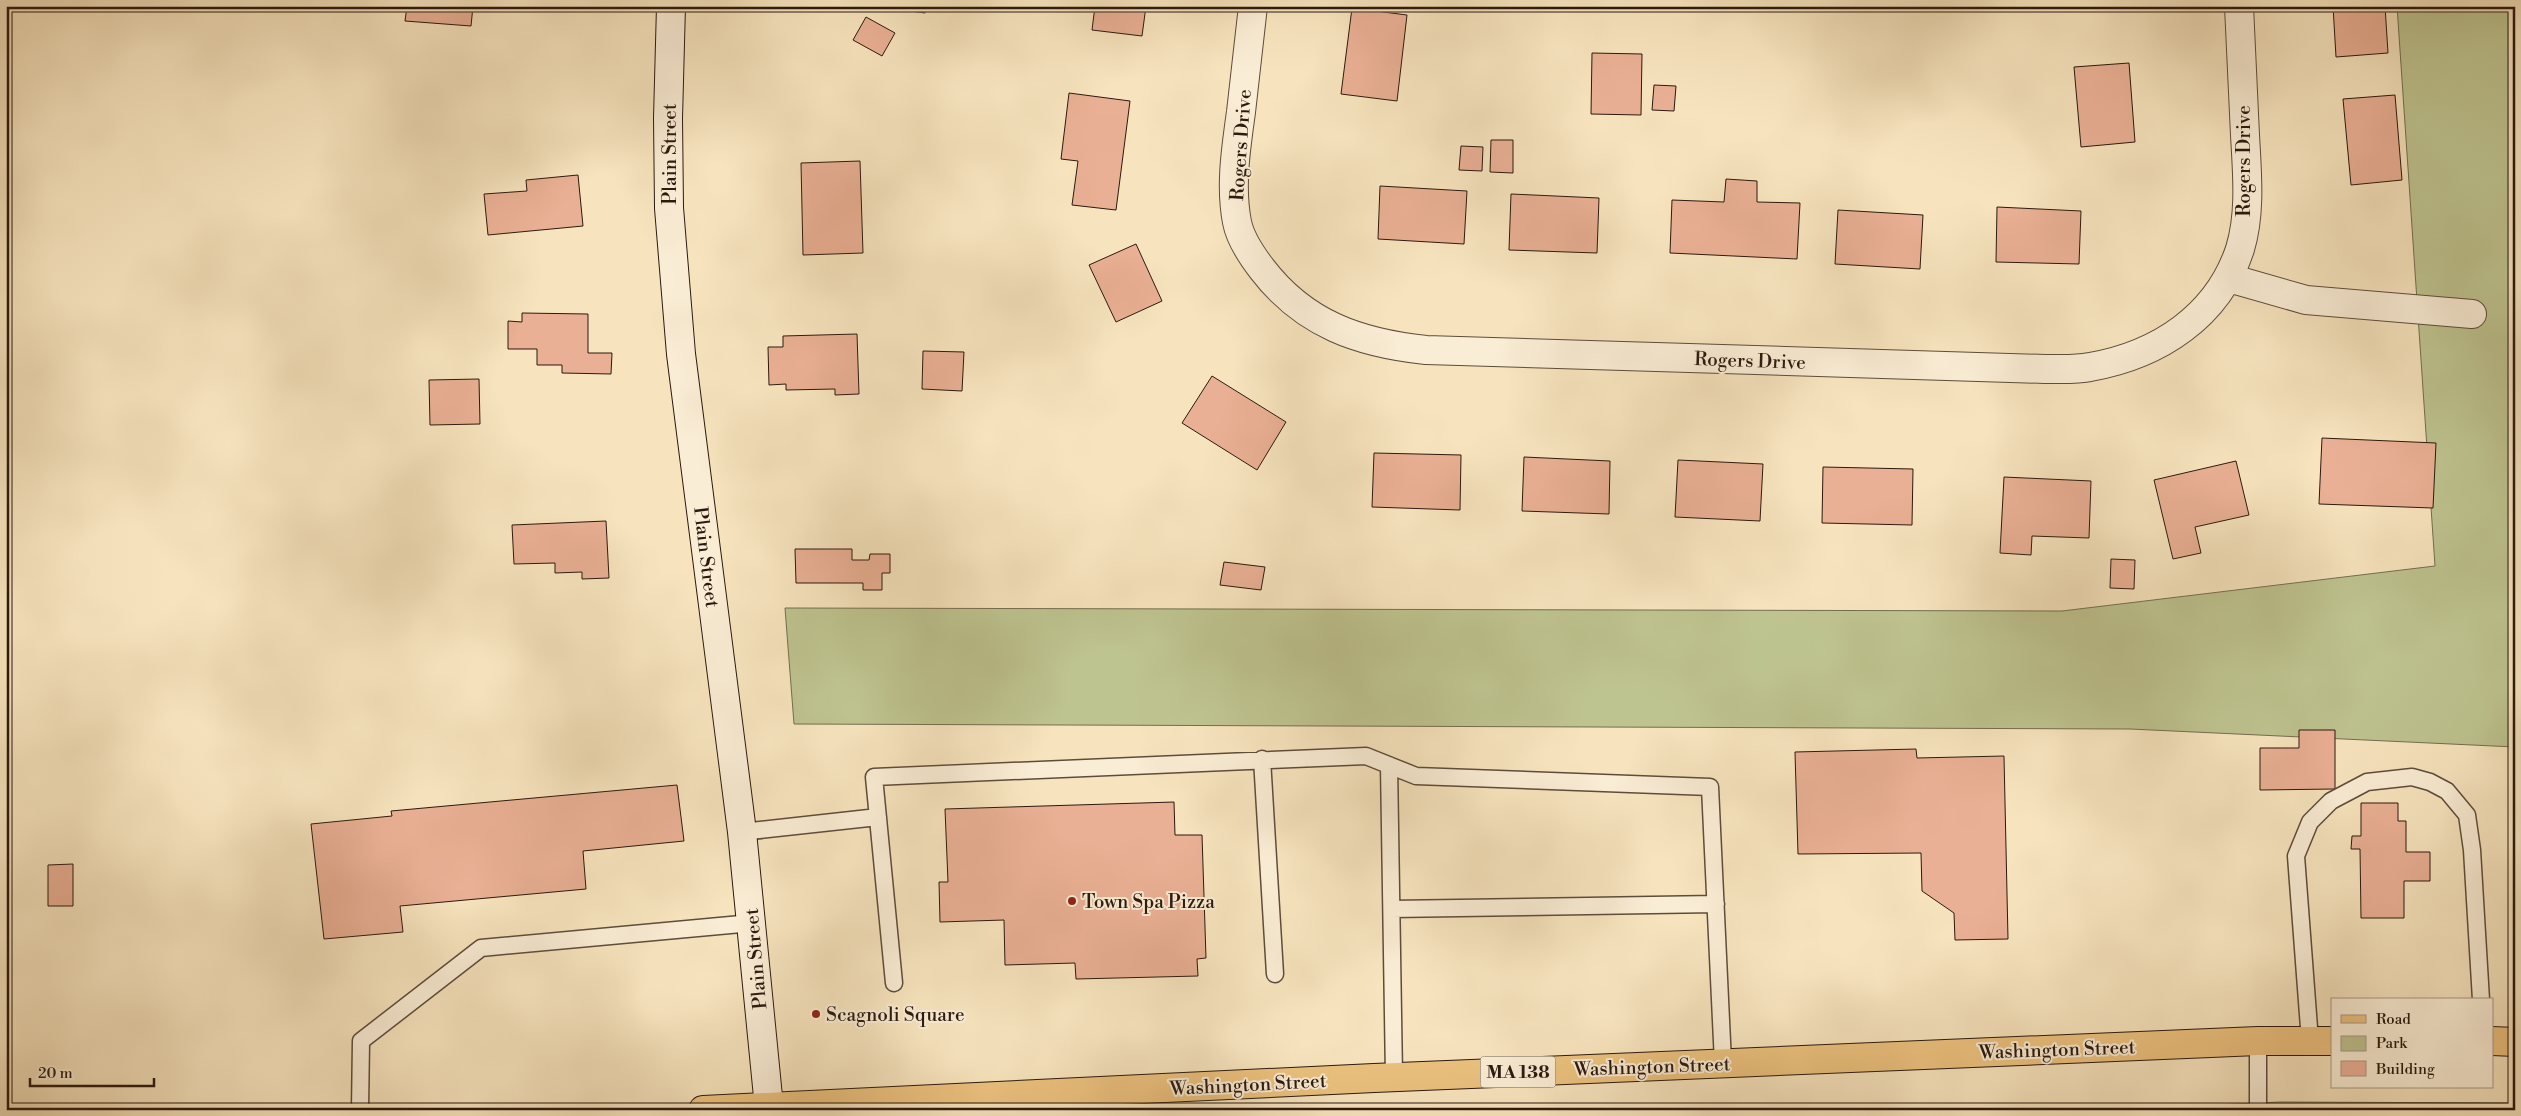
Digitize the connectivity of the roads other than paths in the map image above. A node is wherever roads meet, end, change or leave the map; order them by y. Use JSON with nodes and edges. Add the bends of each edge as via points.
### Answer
{"nodes":[{"id":1,"x":671,"y":6,"type":"edge"},
{"id":2,"x":1253,"y":6,"type":"edge"},
{"id":3,"x":2239,"y":6,"type":"edge"},
{"id":4,"x":2229,"y":278,"type":"junction"},
{"id":5,"x":2472,"y":314,"type":"dead end"},
{"id":6,"x":1262,"y":759,"type":"junction"},
{"id":7,"x":1389,"y":765,"type":"junction"},
{"id":8,"x":878,"y":817,"type":"junction"},
{"id":9,"x":742,"y":832,"type":"junction"},
{"id":10,"x":1716,"y":904,"type":"junction"},
{"id":11,"x":1392,"y":909,"type":"junction"},
{"id":12,"x":752,"y":923,"type":"junction"},
{"id":13,"x":1275,"y":974,"type":"dead end"},
{"id":14,"x":894,"y":983,"type":"dead end"},
{"id":15,"x":2481,"y":998,"type":"edge"},
{"id":16,"x":2258,"y":1041,"type":"junction"},
{"id":17,"x":2321,"y":1041,"type":"edge"},
{"id":18,"x":2494,"y":1041,"type":"edge"},
{"id":19,"x":2515,"y":1042,"type":"edge"},
{"id":20,"x":1722,"y":1063,"type":"junction"},
{"id":21,"x":1394,"y":1077,"type":"junction"},
{"id":22,"x":769,"y":1107,"type":"junction"},
{"id":23,"x":831,"y":1107,"type":"edge"},
{"id":24,"x":360,"y":1110,"type":"edge"},
{"id":25,"x":703,"y":1110,"type":"edge"},
{"id":26,"x":2258,"y":1110,"type":"edge"}],
"edges":[{"from":1,"to":9,"type":"street","name":"Plain Street","via":[[669,208],[680,344]]},
{"from":2,"to":4,"type":"street","name":"Rogers Drive","via":[[1236,150],[1234,190],[1237,224],[1252,256],[1277,288],[1303,310],[1331,327],[1362,339],[1426,350],[2090,368],[2159,345],[2190,324],[2213,302]]},
{"from":3,"to":4,"type":"street","name":"Rogers Drive","via":[[2247,181],[2240,247]]},
{"from":4,"to":5,"type":"street","via":[[2306,300]]},
{"from":6,"to":7,"type":"lane","via":[[1366,756]]},
{"from":6,"to":8,"type":"lane","via":[[874,777]]},
{"from":6,"to":13,"type":"lane"},
{"from":7,"to":10,"type":"lane","via":[[1416,776],[1710,787]]},
{"from":7,"to":11,"type":"lane"},
{"from":8,"to":9,"type":"lane"},
{"from":8,"to":14,"type":"lane"},
{"from":9,"to":12,"type":"street","name":"Plain Street"},
{"from":10,"to":11,"type":"lane"},
{"from":10,"to":20,"type":"lane"},
{"from":11,"to":21,"type":"lane"},
{"from":12,"to":22,"type":"street","name":"Plain Street"},
{"from":12,"to":24,"type":"lane","via":[[481,948],[361,1041]]},
{"from":15,"to":17,"type":"lane","via":[[2467,816],[2447,790],[2430,782],[2412,777],[2367,782],[2331,801],[2310,822],[2296,856]]},
{"from":16,"to":17,"type":"main road","name":"Washington Street","number":"MA 138"},
{"from":16,"to":20,"type":"main road","name":"Washington Street","number":"MA 138"},
{"from":16,"to":26,"type":"lane"},
{"from":18,"to":19,"type":"main road"},
{"from":20,"to":21,"type":"main road","name":"Washington Street","number":"MA 138"},
{"from":21,"to":23,"type":"main road","name":"Washington Street","number":"MA 138"},
{"from":22,"to":23,"type":"main road","name":"Washington Street","number":"MA 138"},
{"from":22,"to":25,"type":"main road","name":"Washington Street","number":"MA 138"}]}
